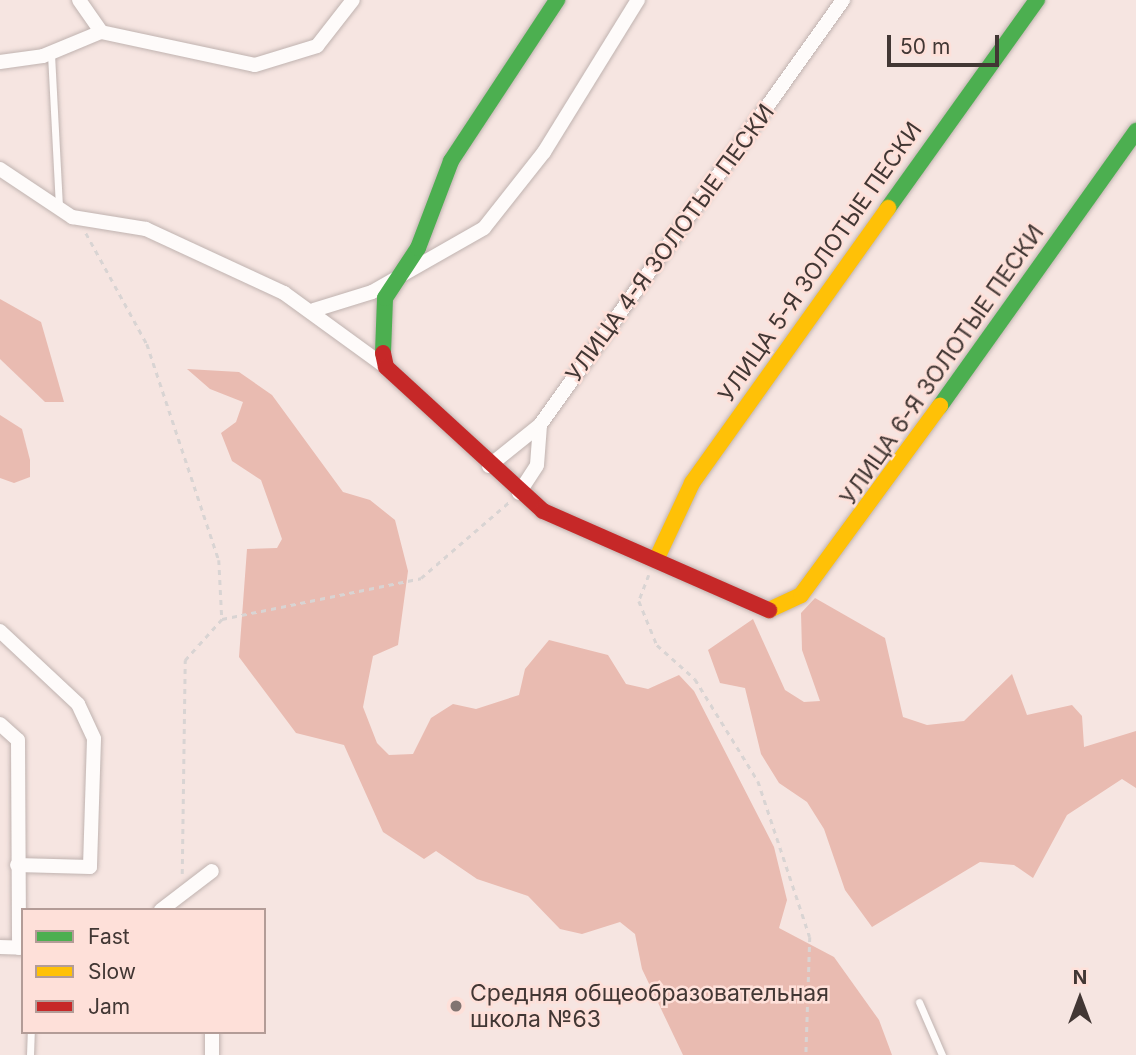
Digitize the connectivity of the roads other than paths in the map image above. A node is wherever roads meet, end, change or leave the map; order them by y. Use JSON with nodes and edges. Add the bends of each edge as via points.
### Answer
{"nodes":[{"id":1,"x":79,"y":0,"type":"edge"},
{"id":2,"x":353,"y":0,"type":"edge"},
{"id":3,"x":557,"y":0,"type":"edge"},
{"id":4,"x":638,"y":0,"type":"edge"},
{"id":5,"x":843,"y":0,"type":"edge"},
{"id":6,"x":1037,"y":0,"type":"edge"},
{"id":7,"x":101,"y":32,"type":"junction"},
{"id":8,"x":51,"y":54,"type":"junction"},
{"id":9,"x":0,"y":62,"type":"edge"},
{"id":10,"x":1136,"y":131,"type":"edge"},
{"id":11,"x":0,"y":169,"type":"edge"},
{"id":12,"x":59,"y":210,"type":"junction"},
{"id":13,"x":394,"y":279,"type":"junction"},
{"id":14,"x":314,"y":310,"type":"junction"},
{"id":15,"x":386,"y":367,"type":"junction"},
{"id":16,"x":540,"y":425,"type":"junction"},
{"id":17,"x":489,"y":466,"type":"junction"},
{"id":18,"x":519,"y":493,"type":"junction"},
{"id":19,"x":656,"y":560,"type":"junction"},
{"id":20,"x":0,"y":631,"type":"edge"},
{"id":21,"x":0,"y":724,"type":"edge"},
{"id":22,"x":17,"y":865,"type":"junction"},
{"id":23,"x":212,"y":871,"type":"dead end"},
{"id":24,"x":163,"y":908,"type":"edge"},
{"id":25,"x":0,"y":947,"type":"edge"},
{"id":26,"x":21,"y":948,"type":"edge"},
{"id":27,"x":919,"y":1002,"type":"dead end"},
{"id":28,"x":31,"y":1034,"type":"edge"},
{"id":29,"x":212,"y":1034,"type":"edge"},
{"id":30,"x":30,"y":1055,"type":"edge"},
{"id":31,"x":212,"y":1055,"type":"edge"},
{"id":32,"x":942,"y":1055,"type":"edge"}],
"edges":[{"from":1,"to":7,"type":"street"},
{"from":2,"to":7,"type":"street","via":[[317,46],[255,65]]},
{"from":3,"to":13,"type":"street","via":[[451,161],[418,248]]},
{"from":4,"to":13,"type":"street","via":[[500,212],[470,239]]},
{"from":5,"to":16,"type":"street","name":"УЛИЦА 4-Я ЗОЛОТЫЕ ПЕСКИ"},
{"from":6,"to":19,"type":"street","name":"УЛИЦА 5-Я ЗОЛОТЫЕ ПЕСКИ","via":[[692,483]]},
{"from":7,"to":8,"type":"street"},
{"from":8,"to":9,"type":"street"},
{"from":8,"to":12,"type":"lane"},
{"from":10,"to":19,"type":"street","name":"УЛИЦА 6-Я ЗОЛОТЫЕ ПЕСКИ","via":[[801,595],[770,611]]},
{"from":11,"to":12,"type":"street"},
{"from":12,"to":14,"type":"street","via":[[78,219],[146,229]]},
{"from":13,"to":14,"type":"street"},
{"from":13,"to":15,"type":"street","via":[[380,319]]},
{"from":14,"to":15,"type":"street"},
{"from":15,"to":17,"type":"street"},
{"from":16,"to":17,"type":"street","name":"УЛИЦА 4-Я ЗОЛОТЫЕ ПЕСКИ"},
{"from":16,"to":18,"type":"street","via":[[537,465]]},
{"from":17,"to":18,"type":"street"},
{"from":18,"to":19,"type":"street","via":[[563,523]]},
{"from":20,"to":22,"type":"street","via":[[78,704],[94,739],[90,867]]},
{"from":21,"to":22,"type":"street","via":[[18,740]]},
{"from":22,"to":26,"type":"street"},
{"from":23,"to":24,"type":"street"},
{"from":25,"to":26,"type":"street"},
{"from":27,"to":32,"type":"lane"},
{"from":28,"to":30,"type":"lane"},
{"from":29,"to":31,"type":"street"}]}
